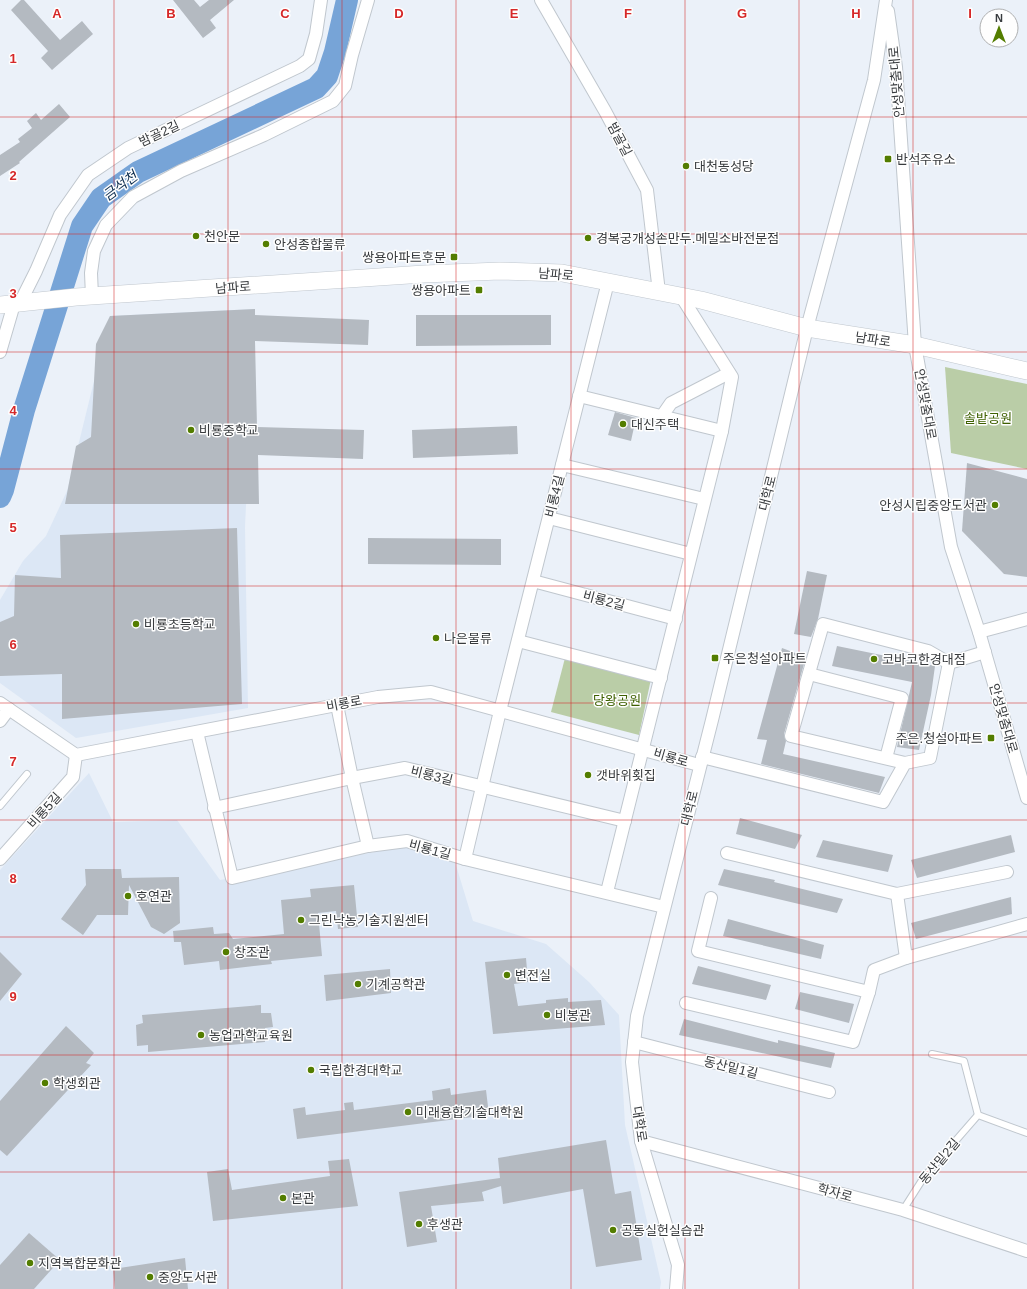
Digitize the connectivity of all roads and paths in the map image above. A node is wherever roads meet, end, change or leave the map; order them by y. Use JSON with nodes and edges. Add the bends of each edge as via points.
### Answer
{"nodes":[{"id":1,"x":321,"y":0,"type":"edge"},
{"id":2,"x":368,"y":0,"type":"edge"},
{"id":3,"x":541,"y":0,"type":"edge"},
{"id":4,"x":886,"y":0,"type":"edge"},
{"id":5,"x":608,"y":282,"type":"junction"},
{"id":6,"x":659,"y":292,"type":"junction"},
{"id":7,"x":680,"y":296,"type":"junction"},
{"id":8,"x":84,"y":297,"type":"junction"},
{"id":9,"x":16,"y":303,"type":"edge"},
{"id":10,"x":808,"y":328,"type":"junction"},
{"id":11,"x":915,"y":346,"type":"junction"},
{"id":12,"x":0,"y":352,"type":"edge"},
{"id":13,"x":1027,"y":371,"type":"edge"},
{"id":14,"x":728,"y":373,"type":"junction"},
{"id":15,"x":579,"y":396,"type":"junction"},
{"id":16,"x":662,"y":416,"type":"junction"},
{"id":17,"x":722,"y":431,"type":"junction"},
{"id":18,"x":562,"y":465,"type":"junction"},
{"id":19,"x":704,"y":499,"type":"junction"},
{"id":20,"x":549,"y":518,"type":"junction"},
{"id":21,"x":691,"y":554,"type":"junction"},
{"id":22,"x":533,"y":581,"type":"junction"},
{"id":23,"x":676,"y":619,"type":"junction"},
{"id":24,"x":1027,"y":619,"type":"edge"},
{"id":25,"x":979,"y":632,"type":"junction"},
{"id":26,"x":518,"y":641,"type":"junction"},
{"id":27,"x":985,"y":652,"type":"junction"},
{"id":28,"x":949,"y":663,"type":"junction"},
{"id":29,"x":809,"y":674,"type":"junction"},
{"id":30,"x":660,"y":678,"type":"junction"},
{"id":31,"x":337,"y":705,"type":"junction"},
{"id":32,"x":5,"y":706,"type":"edge"},
{"id":33,"x":500,"y":711,"type":"junction"},
{"id":34,"x":0,"y":721,"type":"edge"},
{"id":35,"x":197,"y":732,"type":"junction"},
{"id":36,"x":642,"y":749,"type":"junction"},
{"id":37,"x":76,"y":755,"type":"junction"},
{"id":38,"x":886,"y":758,"type":"junction"},
{"id":39,"x":701,"y":761,"type":"junction"},
{"id":40,"x":905,"y":763,"type":"junction"},
{"id":41,"x":27,"y":774,"type":"dead end"},
{"id":42,"x":352,"y":778,"type":"junction"},
{"id":43,"x":482,"y":787,"type":"junction"},
{"id":44,"x":1027,"y":798,"type":"edge"},
{"id":45,"x":0,"y":806,"type":"edge"},
{"id":46,"x":214,"y":808,"type":"junction"},
{"id":47,"x":626,"y":821,"type":"junction"},
{"id":48,"x":368,"y":846,"type":"junction"},
{"id":49,"x":727,"y":853,"type":"dead end"},
{"id":50,"x":0,"y":859,"type":"edge"},
{"id":51,"x":465,"y":859,"type":"junction"},
{"id":52,"x":1007,"y":872,"type":"dead end"},
{"id":53,"x":607,"y":892,"type":"junction"},
{"id":54,"x":897,"y":894,"type":"junction"},
{"id":55,"x":711,"y":898,"type":"dead end"},
{"id":56,"x":664,"y":907,"type":"junction"},
{"id":57,"x":1027,"y":924,"type":"edge"},
{"id":58,"x":906,"y":958,"type":"junction"},
{"id":59,"x":869,"y":992,"type":"junction"},
{"id":60,"x":686,"y":1003,"type":"dead end"},
{"id":61,"x":634,"y":1042,"type":"junction"},
{"id":62,"x":932,"y":1054,"type":"dead end"},
{"id":63,"x":829,"y":1092,"type":"dead end"},
{"id":64,"x":978,"y":1115,"type":"junction"},
{"id":65,"x":1027,"y":1133,"type":"edge"},
{"id":66,"x":641,"y":1140,"type":"junction"},
{"id":67,"x":903,"y":1210,"type":"junction"},
{"id":68,"x":1027,"y":1250,"type":"edge"},
{"id":69,"x":676,"y":1289,"type":"edge"}],
"edges":[{"from":1,"to":9,"type":"street","name":"밤골2길","via":[[309,59],[300,66],[128,148],[88,175],[60,215],[36,271]]},
{"from":2,"to":8,"type":"street","via":[[345,86],[332,101],[264,135],[181,171],[133,197],[106,225],[94,251]]},
{"from":3,"to":6,"type":"street","name":"밤골길","via":[[647,190]]},
{"from":4,"to":10,"type":"street","name":"대학로","via":[[874,80]]},
{"from":4,"to":11,"type":"street","name":"안성맞춤대로","via":[[896,67]]},
{"from":5,"to":6,"type":"street","name":"남파로"},
{"from":5,"to":8,"type":"street","name":"남파로","via":[[562,273],[500,271]]},
{"from":5,"to":15,"type":"street","name":"비룡4길"},
{"from":6,"to":7,"type":"street","name":"남파로"},
{"from":7,"to":10,"type":"street","name":"남파로"},
{"from":7,"to":14,"type":"street"},
{"from":8,"to":9,"type":"street","name":"남파로"},
{"from":9,"to":12,"type":"street","name":"밤골2길"},
{"from":10,"to":11,"type":"street","name":"남파로"},
{"from":10,"to":39,"type":"street","name":"대학로"},
{"from":11,"to":13,"type":"street","name":"남파로"},
{"from":11,"to":25,"type":"street","name":"안성맞춤대로","via":[[951,547]]},
{"from":14,"to":16,"type":"street","via":[[671,403]]},
{"from":14,"to":17,"type":"street","via":[[732,377]]},
{"from":15,"to":16,"type":"street"},
{"from":15,"to":18,"type":"street","name":"비룡4길"},
{"from":16,"to":17,"type":"street"},
{"from":17,"to":19,"type":"street"},
{"from":18,"to":19,"type":"street"},
{"from":18,"to":20,"type":"street","name":"비룡4길"},
{"from":19,"to":21,"type":"street"},
{"from":20,"to":21,"type":"street"},
{"from":20,"to":22,"type":"street","name":"비룡4길"},
{"from":21,"to":23,"type":"street"},
{"from":22,"to":23,"type":"street","name":"비룡2길"},
{"from":22,"to":26,"type":"street","name":"비룡4길"},
{"from":23,"to":30,"type":"street"},
{"from":24,"to":25,"type":"street"},
{"from":25,"to":27,"type":"street","name":"안성맞춤대로"},
{"from":26,"to":30,"type":"street"},
{"from":26,"to":33,"type":"street","name":"비룡4길"},
{"from":27,"to":28,"type":"street"},
{"from":27,"to":44,"type":"street","name":"안성맞춤대로"},
{"from":28,"to":29,"type":"street","via":[[928,651],[823,624]]},
{"from":28,"to":40,"type":"street","via":[[930,758]]},
{"from":29,"to":38,"type":"street","via":[[902,698]]},
{"from":29,"to":38,"type":"street","via":[[791,736]]},
{"from":30,"to":36,"type":"street"},
{"from":31,"to":33,"type":"street","name":"비룡로","via":[[378,697],[431,692]]},
{"from":31,"to":35,"type":"street","name":"비룡로"},
{"from":31,"to":42,"type":"street"},
{"from":32,"to":34,"type":"street"},
{"from":32,"to":37,"type":"street"},
{"from":33,"to":36,"type":"street","name":"비룡로"},
{"from":33,"to":43,"type":"street","name":"비룡4길"},
{"from":35,"to":37,"type":"street","name":"비룡로"},
{"from":35,"to":46,"type":"street","name":"비룡1길"},
{"from":36,"to":39,"type":"street","name":"비룡로"},
{"from":36,"to":47,"type":"street"},
{"from":37,"to":50,"type":"street","name":"비룡5길","via":[[73,777]]},
{"from":38,"to":40,"type":"street"},
{"from":39,"to":40,"type":"street","name":"비룡로","via":[[883,802]]},
{"from":39,"to":56,"type":"street","name":"대학로"},
{"from":41,"to":45,"type":"lane"},
{"from":42,"to":43,"type":"street","name":"비룡3길","via":[[405,768]]},
{"from":42,"to":46,"type":"street","name":"비룡3길"},
{"from":42,"to":48,"type":"street"},
{"from":43,"to":47,"type":"street","name":"비룡3길"},
{"from":43,"to":51,"type":"street","name":"비룡4길"},
{"from":46,"to":48,"type":"street","name":"비룡1길","via":[[232,878]]},
{"from":47,"to":53,"type":"street"},
{"from":48,"to":51,"type":"street","name":"비룡1길","via":[[408,842]]},
{"from":49,"to":54,"type":"street"},
{"from":51,"to":53,"type":"street","name":"비룡1길"},
{"from":52,"to":54,"type":"street"},
{"from":53,"to":56,"type":"street","name":"비룡1길"},
{"from":54,"to":58,"type":"street"},
{"from":55,"to":59,"type":"street","via":[[698,951]]},
{"from":56,"to":61,"type":"street","name":"대학로","via":[[636,1016]]},
{"from":57,"to":58,"type":"street"},
{"from":58,"to":59,"type":"street","via":[[874,970]]},
{"from":59,"to":60,"type":"street","via":[[853,1042]]},
{"from":61,"to":63,"type":"street","name":"동산밑1길"},
{"from":61,"to":66,"type":"street","name":"대학로","via":[[632,1062]]},
{"from":62,"to":64,"type":"lane","via":[[964,1061]]},
{"from":64,"to":65,"type":"lane"},
{"from":64,"to":67,"type":"lane","name":"동산밑2길","via":[[924,1177]]},
{"from":66,"to":67,"type":"street","name":"학자로"},
{"from":66,"to":69,"type":"street","name":"대학로","via":[[678,1265]]},
{"from":67,"to":68,"type":"street","name":"학자로"}]}
